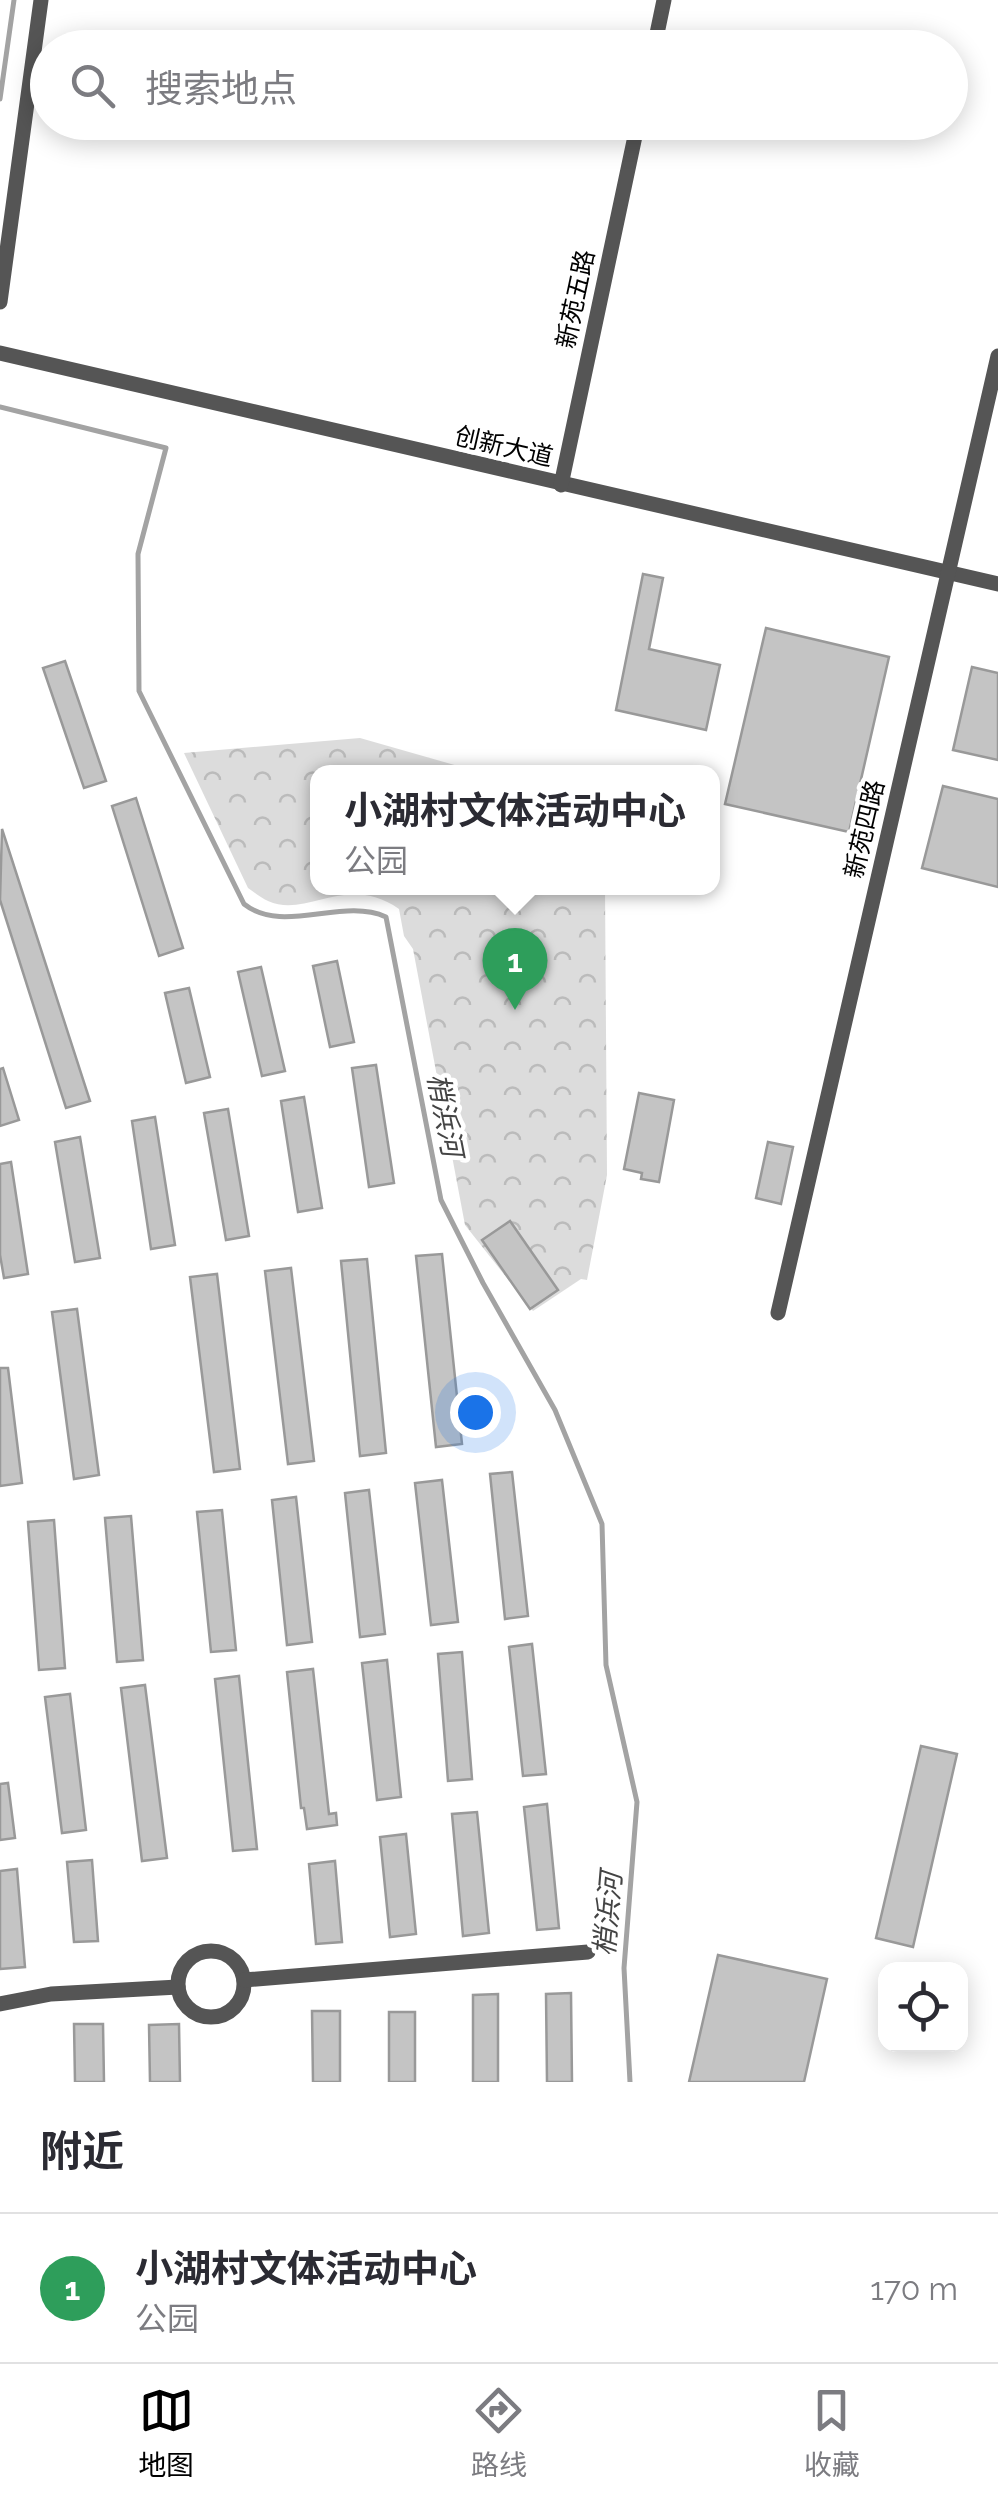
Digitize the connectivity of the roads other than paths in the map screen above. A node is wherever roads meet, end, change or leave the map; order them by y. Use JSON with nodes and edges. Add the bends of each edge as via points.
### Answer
{"nodes":[{"id":1,"x":41,"y":0,"type":"edge"},
{"id":2,"x":664,"y":0,"type":"edge"},
{"id":3,"x":37,"y":30,"type":"edge"},
{"id":4,"x":658,"y":30,"type":"edge"},
{"id":5,"x":30,"y":81,"type":"edge"},
{"id":6,"x":634,"y":140,"type":"edge"},
{"id":7,"x":0,"y":302,"type":"edge"},
{"id":8,"x":0,"y":353,"type":"edge"},
{"id":9,"x":998,"y":356,"type":"edge"},
{"id":10,"x":561,"y":486,"type":"junction"},
{"id":11,"x":949,"y":573,"type":"junction"},
{"id":12,"x":998,"y":584,"type":"edge"},
{"id":13,"x":778,"y":1313,"type":"dead end"},
{"id":14,"x":588,"y":1952,"type":"dead end"},
{"id":15,"x":244,"y":1980,"type":"junction"},
{"id":16,"x":178,"y":1987,"type":"junction"},
{"id":17,"x":0,"y":2004,"type":"edge"}],
"edges":[{"from":1,"to":3,"type":"street"},
{"from":2,"to":4,"type":"street"},
{"from":5,"to":7,"type":"street"},
{"from":6,"to":10,"type":"street","name":"新苑五路"},
{"from":8,"to":10,"type":"street","name":"创新大道"},
{"from":9,"to":11,"type":"street","name":"新苑四路"},
{"from":10,"to":11,"type":"street","name":"创新大道"},
{"from":11,"to":12,"type":"street","name":"创新大道"},
{"from":11,"to":13,"type":"street","name":"新苑四路"},
{"from":14,"to":15,"type":"street"},
{"from":15,"to":16,"type":"street","via":[[225,1953],[202,1952],[184,1965]]},
{"from":15,"to":16,"type":"street","via":[[238,2002],[220,2016],[188,2008]]},
{"from":16,"to":17,"type":"street","via":[[52,1994]]}]}
